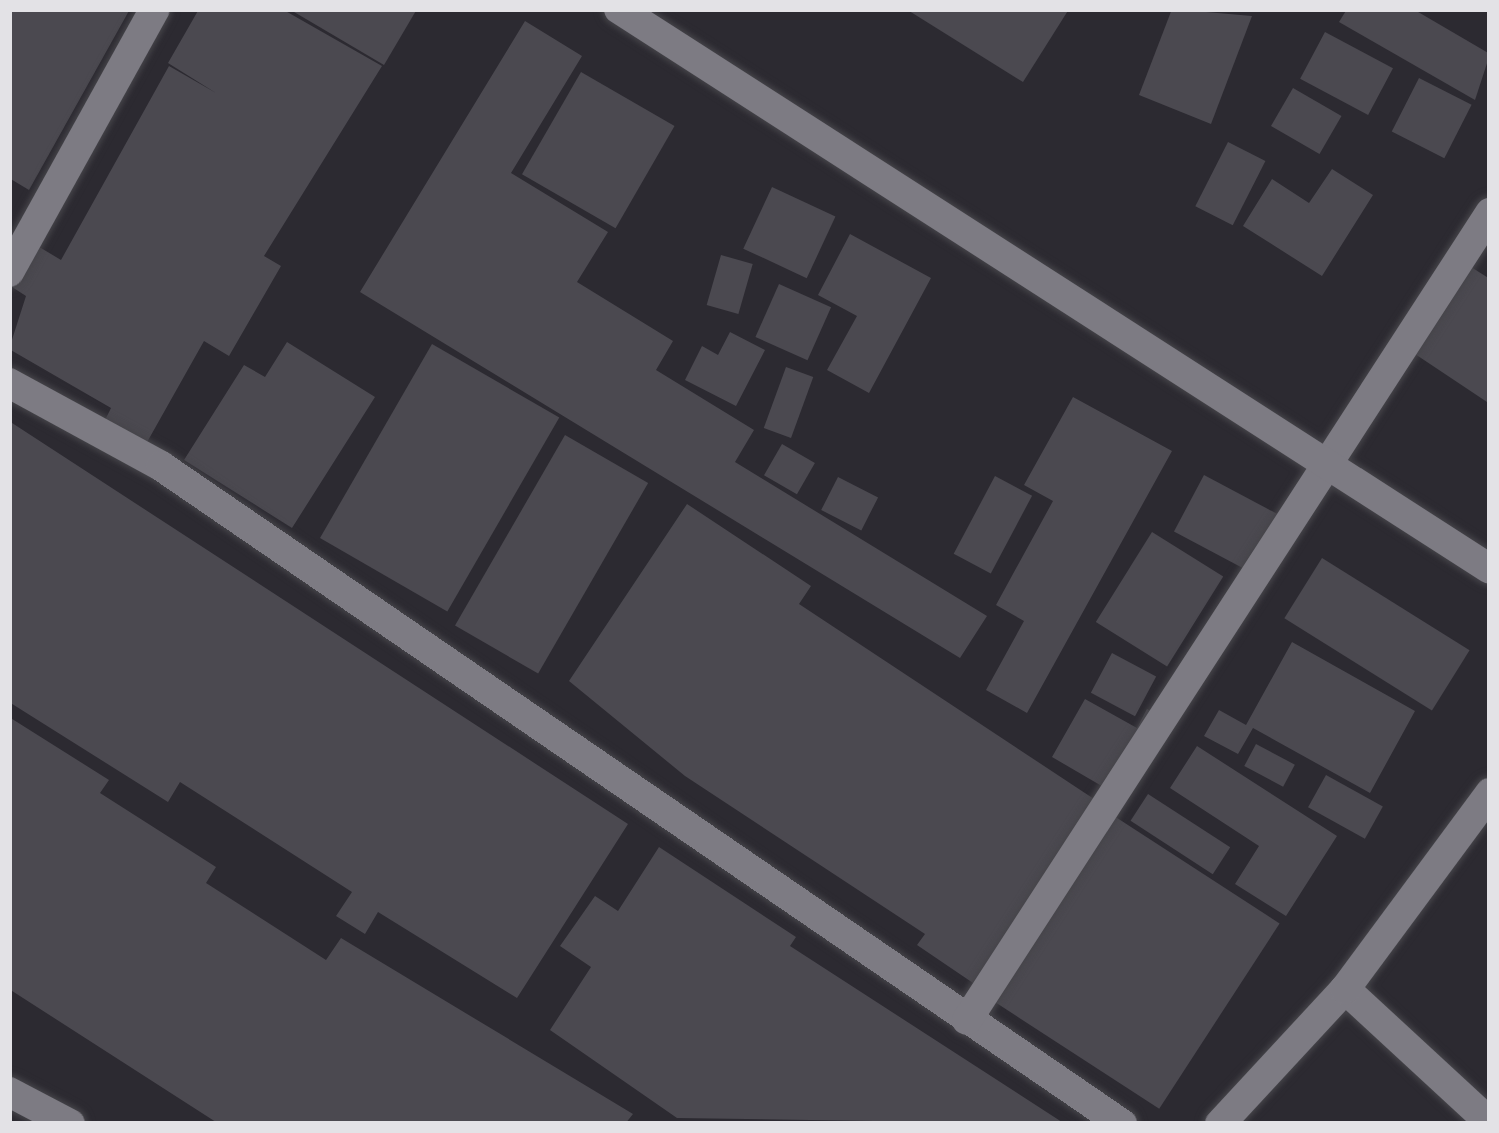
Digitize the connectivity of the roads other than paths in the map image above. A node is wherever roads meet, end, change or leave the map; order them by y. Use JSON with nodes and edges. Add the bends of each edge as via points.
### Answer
{"nodes":[{"id":1,"x":154,"y":9,"type":"edge"},
{"id":2,"x":619,"y":9,"type":"edge"},
{"id":3,"x":1490,"y":213,"type":"edge"},
{"id":4,"x":9,"y":272,"type":"edge"},
{"id":5,"x":9,"y":383,"type":"edge"},
{"id":6,"x":1324,"y":463,"type":"junction"},
{"id":7,"x":1490,"y":569,"type":"edge"},
{"id":8,"x":1490,"y":793,"type":"edge"},
{"id":9,"x":1345,"y":989,"type":"junction"},
{"id":10,"x":967,"y":1020,"type":"junction"},
{"id":11,"x":9,"y":1092,"type":"edge"},
{"id":12,"x":70,"y":1124,"type":"edge"},
{"id":13,"x":1122,"y":1124,"type":"edge"},
{"id":14,"x":1220,"y":1124,"type":"edge"},
{"id":15,"x":1490,"y":1124,"type":"edge"}],
"edges":[{"from":1,"to":4,"type":"street"},
{"from":2,"to":6,"type":"street"},
{"from":3,"to":6,"type":"street"},
{"from":5,"to":10,"type":"street","via":[[161,466]]},
{"from":6,"to":7,"type":"street"},
{"from":6,"to":10,"type":"street"},
{"from":8,"to":9,"type":"street"},
{"from":9,"to":14,"type":"street"},
{"from":9,"to":15,"type":"street"},
{"from":10,"to":13,"type":"street"},
{"from":11,"to":12,"type":"street"}]}
